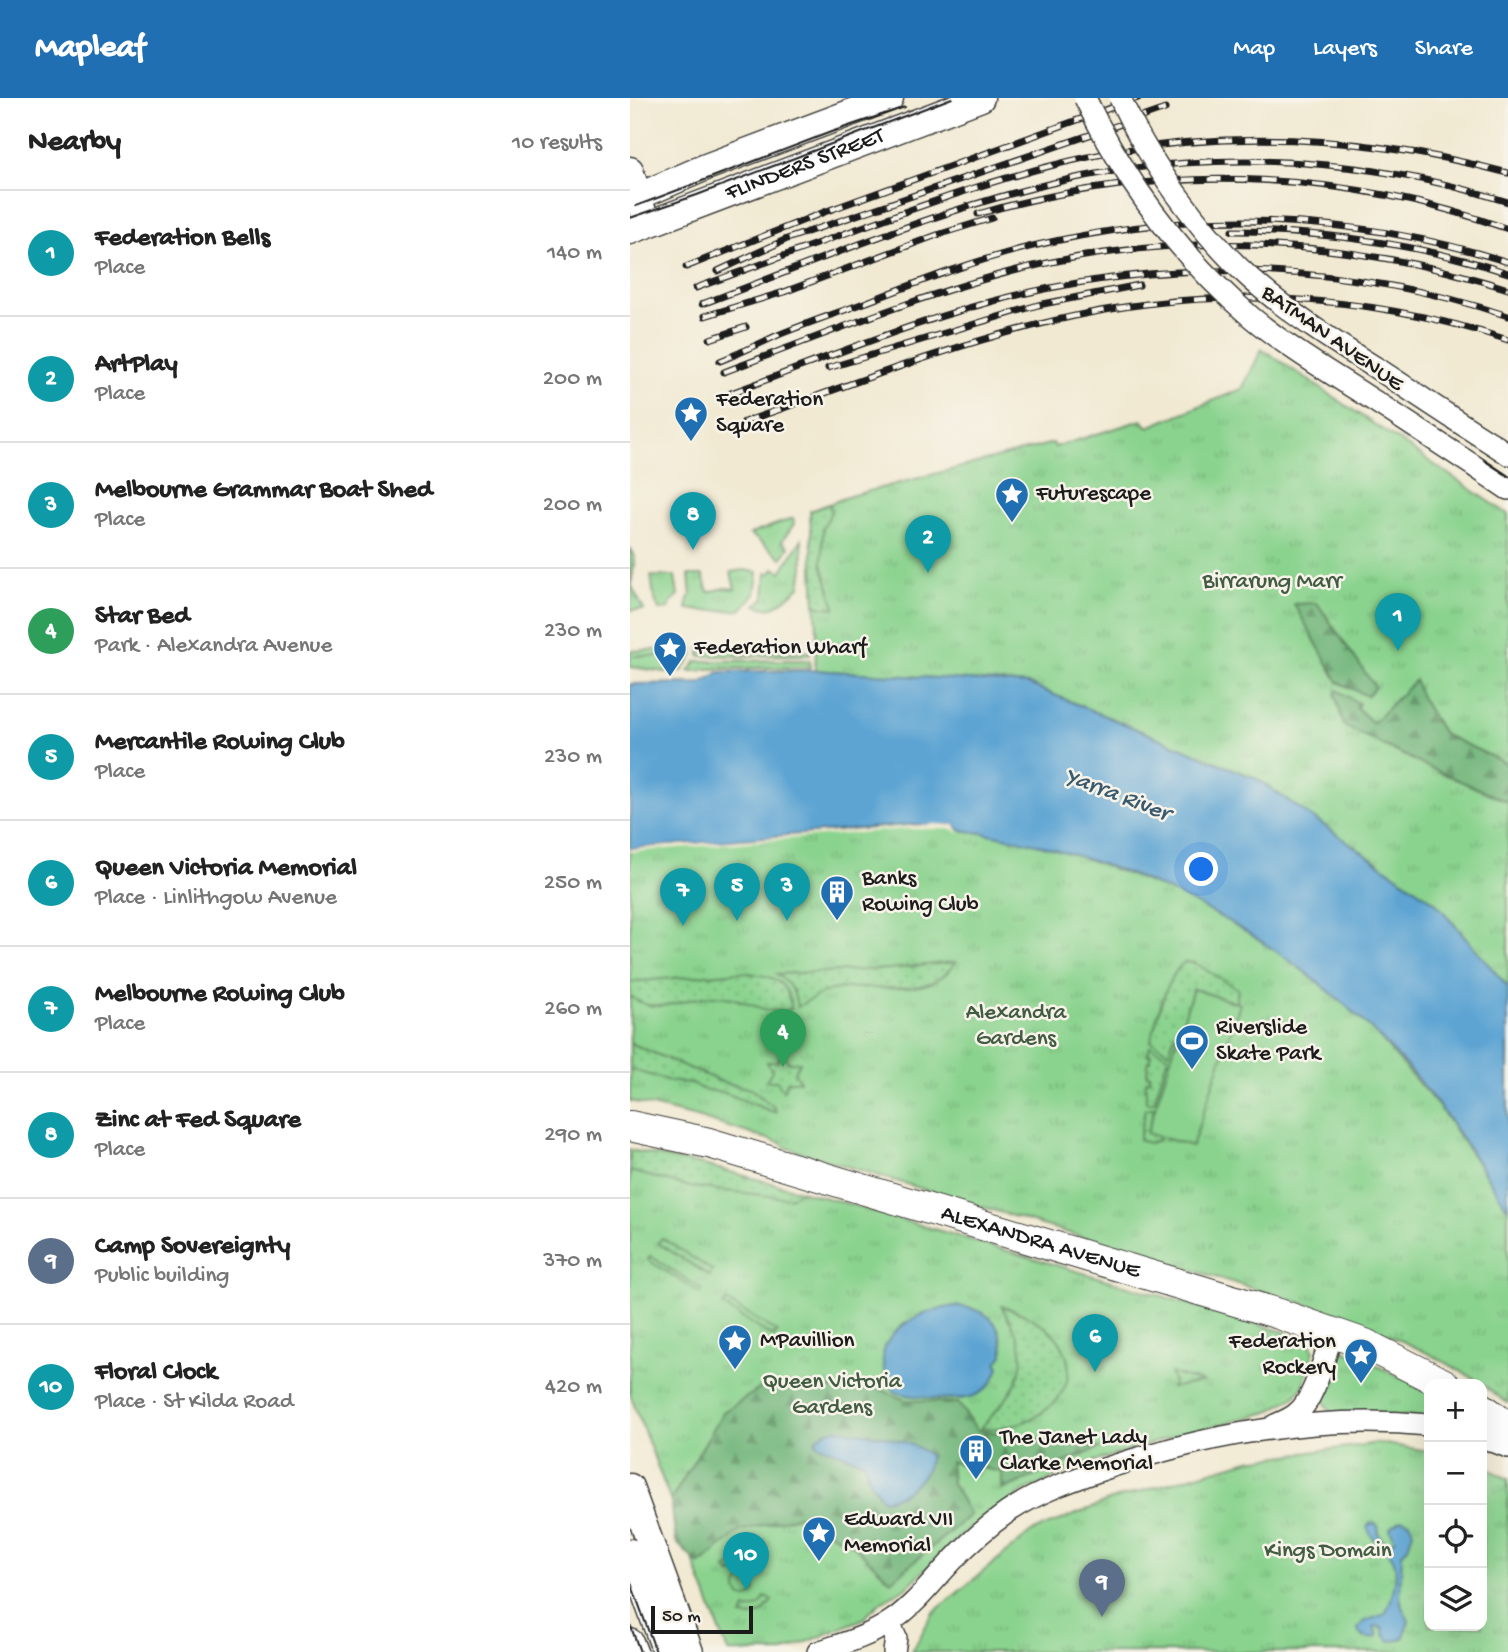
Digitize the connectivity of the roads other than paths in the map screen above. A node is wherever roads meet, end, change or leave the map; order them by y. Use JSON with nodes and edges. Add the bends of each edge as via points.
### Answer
{"nodes":[{"id":1,"x":890,"y":98,"type":"edge"},
{"id":2,"x":981,"y":98,"type":"edge"},
{"id":3,"x":1086,"y":98,"type":"edge"},
{"id":4,"x":1120,"y":98,"type":"edge"},
{"id":5,"x":630,"y":170,"type":"edge"},
{"id":6,"x":636,"y":216,"type":"edge"},
{"id":7,"x":1500,"y":449,"type":"edge"},
{"id":8,"x":1508,"y":489,"type":"edge"},
{"id":9,"x":630,"y":1126,"type":"edge"},
{"id":10,"x":1333,"y":1331,"type":"junction"},
{"id":11,"x":1434,"y":1379,"type":"edge"},
{"id":12,"x":1313,"y":1388,"type":"junction"},
{"id":13,"x":1487,"y":1412,"type":"edge"},
{"id":14,"x":1341,"y":1424,"type":"junction"},
{"id":15,"x":1424,"y":1425,"type":"edge"},
{"id":16,"x":1270,"y":1427,"type":"junction"},
{"id":17,"x":1508,"y":1427,"type":"edge"},
{"id":18,"x":1487,"y":1439,"type":"edge"},
{"id":19,"x":1508,"y":1447,"type":"edge"},
{"id":20,"x":630,"y":1488,"type":"edge"},
{"id":21,"x":630,"y":1552,"type":"edge"},
{"id":22,"x":889,"y":1623,"type":"junction"},
{"id":23,"x":630,"y":1642,"type":"edge"},
{"id":24,"x":634,"y":1652,"type":"edge"},
{"id":25,"x":666,"y":1652,"type":"edge"},
{"id":26,"x":690,"y":1652,"type":"edge"},
{"id":27,"x":818,"y":1652,"type":"edge"},
{"id":28,"x":894,"y":1652,"type":"edge"}],
"edges":[{"from":1,"to":6,"type":"main road","name":"FLINDERS STREET","via":[[706,167]]},
{"from":2,"to":6,"type":"main road","name":"FLINDERS STREET"},
{"from":3,"to":8,"type":"street","name":"BATMAN AVENUE","bridge":true,"via":[[1114,153],[1149,206],[1229,297],[1307,359]]},
{"from":4,"to":7,"type":"street","name":"BATMAN AVENUE","bridge":true,"via":[[1185,204],[1250,277],[1325,335]]},
{"from":5,"to":6,"type":"main road"},
{"from":9,"to":10,"type":"highway","name":"ALEXANDRA AVENUE","via":[[722,1147]]},
{"from":10,"to":11,"type":"highway","name":"ALEXANDRA AVENUE"},
{"from":10,"to":12,"type":"street"},
{"from":12,"to":14,"type":"street","via":[[1320,1412]]},
{"from":12,"to":16,"type":"street","via":[[1295,1415]]},
{"from":13,"to":17,"type":"highway"},
{"from":14,"to":15,"type":"street"},
{"from":14,"to":16,"type":"street"},
{"from":16,"to":22,"type":"street","via":[[1165,1450],[1037,1496],[979,1535]]},
{"from":18,"to":19,"type":"street"},
{"from":20,"to":26,"type":"main road"},
{"from":21,"to":25,"type":"main road"},
{"from":22,"to":27,"type":"street"},
{"from":22,"to":28,"type":"street","via":[[896,1638]]},
{"from":23,"to":24,"type":"main road"}]}
